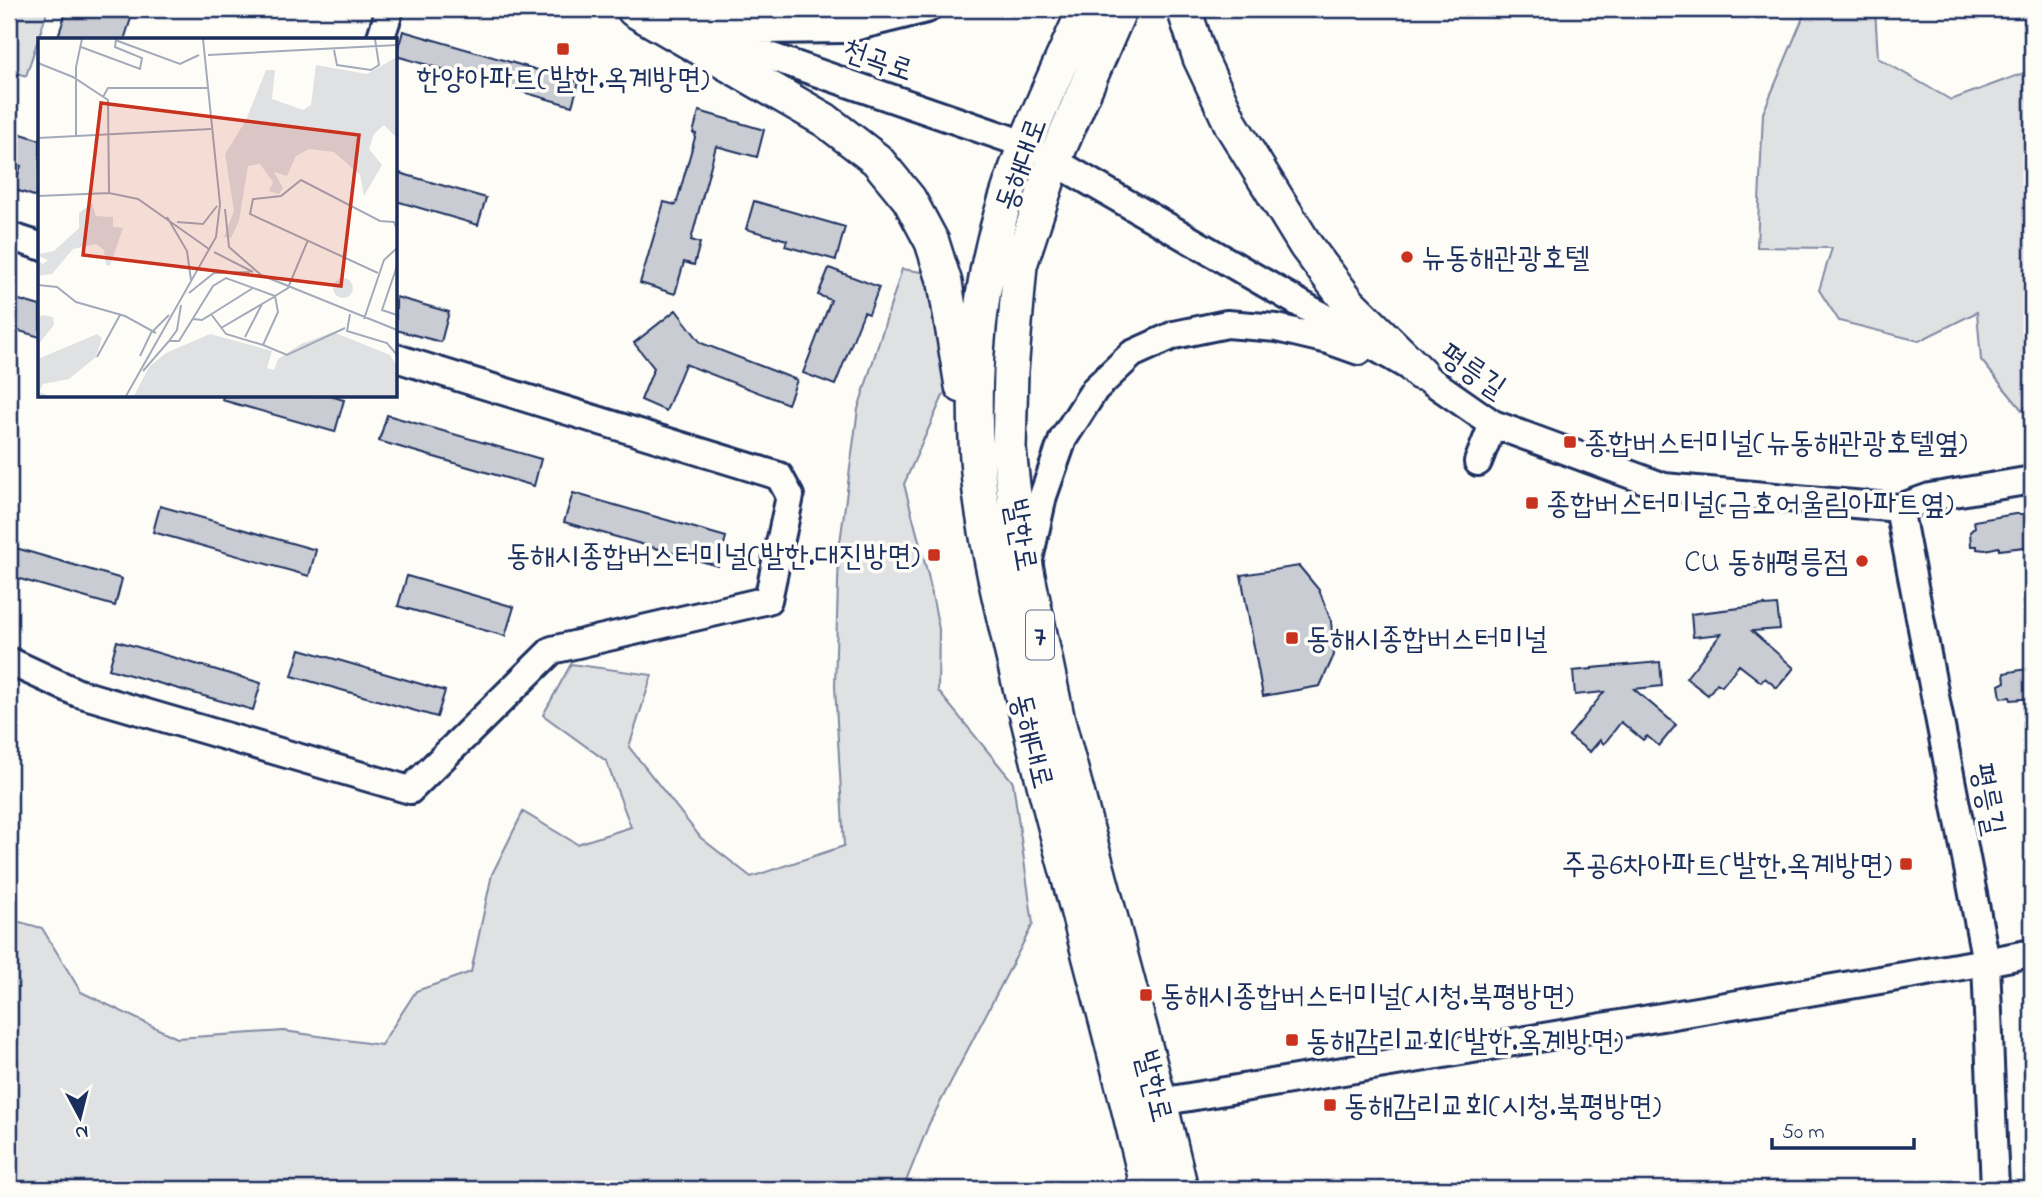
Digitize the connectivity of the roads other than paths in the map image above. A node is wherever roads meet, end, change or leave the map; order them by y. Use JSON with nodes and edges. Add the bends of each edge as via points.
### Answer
{"nodes":[{"id":1,"x":390,"y":9,"type":"edge"},
{"id":2,"x":632,"y":9,"type":"edge"},
{"id":3,"x":927,"y":9,"type":"edge"},
{"id":4,"x":1085,"y":9,"type":"edge"},
{"id":5,"x":1120,"y":9,"type":"edge"},
{"id":6,"x":1184,"y":9,"type":"edge"},
{"id":7,"x":381,"y":38,"type":"edge"},
{"id":8,"x":1024,"y":144,"type":"junction"},
{"id":9,"x":1054,"y":161,"type":"junction"},
{"id":10,"x":9,"y":236,"type":"edge"},
{"id":11,"x":38,"y":245,"type":"edge"},
{"id":12,"x":397,"y":358,"type":"edge"},
{"id":13,"x":1420,"y":373,"type":"junction"},
{"id":14,"x":1493,"y":424,"type":"junction"},
{"id":15,"x":1478,"y":462,"type":"dead end"},
{"id":16,"x":2032,"y":480,"type":"edge"},
{"id":17,"x":980,"y":491,"type":"junction"},
{"id":18,"x":1899,"y":508,"type":"junction"},
{"id":19,"x":1027,"y":569,"type":"junction"},
{"id":20,"x":9,"y":661,"type":"edge"},
{"id":21,"x":2032,"y":953,"type":"edge"},
{"id":22,"x":1986,"y":962,"type":"junction"},
{"id":23,"x":1144,"y":1105,"type":"junction"},
{"id":24,"x":1148,"y":1189,"type":"edge"},
{"id":25,"x":1181,"y":1189,"type":"edge"},
{"id":26,"x":1995,"y":1189,"type":"edge"}],
"edges":[{"from":1,"to":7,"type":"street"},
{"from":2,"to":3,"type":"street","via":[[759,30],[846,29]]},
{"from":2,"to":8,"type":"street","name":"천곡로"},
{"from":2,"to":17,"type":"main road","via":[[825,120],[877,160],[909,199],[932,242],[945,283]]},
{"from":4,"to":8,"type":"main road","name":"동해대로","number":"7"},
{"from":5,"to":9,"type":"main road","name":"발한로","number":"7"},
{"from":6,"to":13,"type":"main road","via":[[1200,58],[1232,126],[1306,246],[1349,303]]},
{"from":8,"to":9,"type":"main road"},
{"from":8,"to":17,"type":"main road","name":"동해대로","number":"7","via":[[1002,207],[978,343]]},
{"from":9,"to":13,"type":"street","name":"평릉길"},
{"from":9,"to":19,"type":"main road","name":"발한로","number":"7","via":[[1020,265],[1011,371],[1009,449]]},
{"from":10,"to":11,"type":"street"},
{"from":12,"to":20,"type":"street","via":[[779,476],[790,496],[768,600],[552,650],[410,790],[78,693]]},
{"from":13,"to":14,"type":"street","name":"평릉길"},
{"from":13,"to":19,"type":"street","via":[[1328,340],[1277,328],[1227,324],[1174,335],[1132,354],[1095,389],[1063,439],[1043,496]]},
{"from":14,"to":15,"type":"street"},
{"from":14,"to":18,"type":"street","name":"평릉길","via":[[1664,487]]},
{"from":16,"to":18,"type":"street","name":"평릉길","via":[[1930,497]]},
{"from":17,"to":23,"type":"main road","name":"동해대로","number":"7","via":[[1024,706]]},
{"from":18,"to":22,"type":"street","name":"평릉길"},
{"from":19,"to":23,"type":"main road","name":"발한로","number":"7"},
{"from":21,"to":22,"type":"street"},
{"from":22,"to":23,"type":"street"},
{"from":22,"to":26,"type":"street","name":"평릉길"},
{"from":23,"to":24,"type":"main road","name":"동해대로","number":"7"},
{"from":23,"to":25,"type":"main road","name":"발한로","number":"7"}]}
